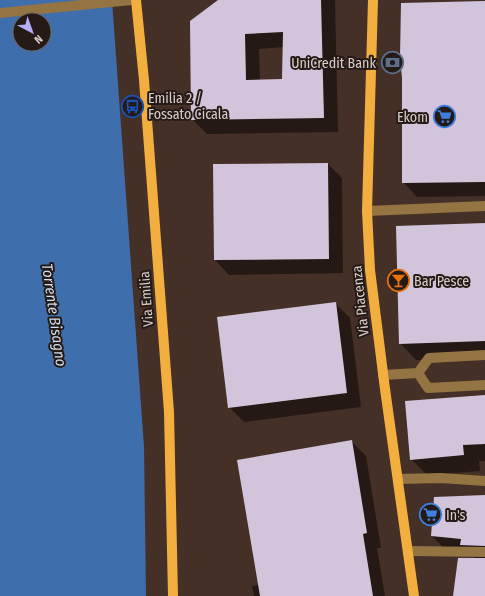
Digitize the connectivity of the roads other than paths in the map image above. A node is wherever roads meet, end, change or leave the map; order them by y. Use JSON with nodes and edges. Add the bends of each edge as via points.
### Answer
{"nodes":[{"id":1,"x":131,"y":0,"type":"edge"},
{"id":2,"x":136,"y":0,"type":"edge"},
{"id":3,"x":373,"y":0,"type":"edge"},
{"id":4,"x":0,"y":13,"type":"edge"},
{"id":5,"x":485,"y":206,"type":"edge"},
{"id":6,"x":367,"y":211,"type":"junction"},
{"id":7,"x":485,"y":355,"type":"edge"},
{"id":8,"x":418,"y":373,"type":"junction"},
{"id":9,"x":383,"y":375,"type":"junction"},
{"id":10,"x":485,"y":385,"type":"edge"},
{"id":11,"x":398,"y":479,"type":"junction"},
{"id":12,"x":485,"y":481,"type":"edge"},
{"id":13,"x":408,"y":552,"type":"junction"},
{"id":14,"x":485,"y":552,"type":"edge"},
{"id":15,"x":173,"y":596,"type":"edge"},
{"id":16,"x":414,"y":596,"type":"edge"}],
"edges":[{"from":1,"to":4,"type":"street"},
{"from":2,"to":15,"type":"main road","name":"Via Emilia","via":[[168,412]]},
{"from":3,"to":6,"type":"main road","name":"Via Piacenza"},
{"from":5,"to":6,"type":"street"},
{"from":6,"to":9,"type":"main road","name":"Via Piacenza","via":[[370,270]]},
{"from":7,"to":8,"type":"street","via":[[429,358]]},
{"from":8,"to":9,"type":"street"},
{"from":8,"to":10,"type":"street","via":[[428,388]]},
{"from":9,"to":11,"type":"main road","name":"Via Piacenza"},
{"from":11,"to":12,"type":"street"},
{"from":11,"to":13,"type":"main road","name":"Via Piacenza"},
{"from":13,"to":14,"type":"street"},
{"from":13,"to":16,"type":"main road","name":"Via Piacenza"}]}
